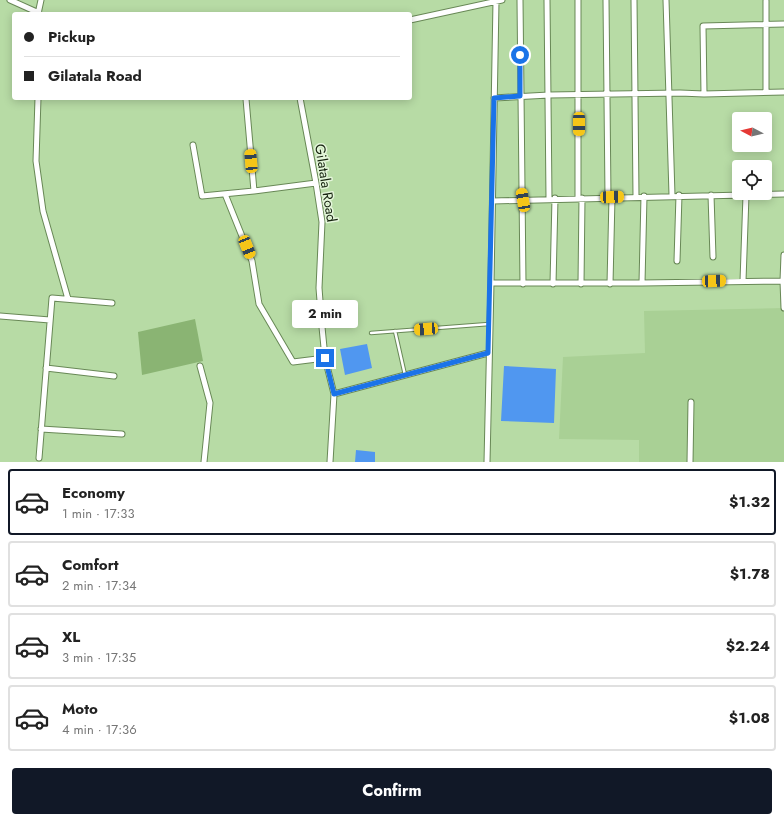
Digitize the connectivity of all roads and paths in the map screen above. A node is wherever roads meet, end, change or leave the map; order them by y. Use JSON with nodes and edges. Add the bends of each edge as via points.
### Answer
{"nodes":[{"id":1,"x":10,"y":0,"type":"edge"},
{"id":2,"x":41,"y":0,"type":"edge"},
{"id":3,"x":520,"y":0,"type":"edge"},
{"id":4,"x":547,"y":0,"type":"edge"},
{"id":5,"x":578,"y":0,"type":"edge"},
{"id":6,"x":606,"y":0,"type":"edge"},
{"id":7,"x":634,"y":0,"type":"edge"},
{"id":8,"x":666,"y":0,"type":"edge"},
{"id":9,"x":499,"y":1,"type":"edge"},
{"id":10,"x":766,"y":1,"type":"edge"},
{"id":11,"x":35,"y":12,"type":"edge"},
{"id":12,"x":39,"y":12,"type":"edge"},
{"id":13,"x":412,"y":20,"type":"edge"},
{"id":14,"x":784,"y":24,"type":"edge"},
{"id":15,"x":766,"y":25,"type":"junction"},
{"id":16,"x":766,"y":92,"type":"junction"},
{"id":17,"x":784,"y":92,"type":"edge"},
{"id":18,"x":669,"y":93,"type":"junction"},
{"id":19,"x":606,"y":94,"type":"junction"},
{"id":20,"x":634,"y":94,"type":"junction"},
{"id":21,"x":704,"y":94,"type":"junction"},
{"id":22,"x":549,"y":95,"type":"junction"},
{"id":23,"x":579,"y":95,"type":"junction"},
{"id":24,"x":520,"y":96,"type":"junction"},
{"id":25,"x":494,"y":98,"type":"junction"},
{"id":26,"x":38,"y":100,"type":"edge"},
{"id":27,"x":246,"y":100,"type":"edge"},
{"id":28,"x":300,"y":100,"type":"edge"},
{"id":29,"x":193,"y":145,"type":"dead end"},
{"id":30,"x":316,"y":183,"type":"junction"},
{"id":31,"x":254,"y":191,"type":"junction"},
{"id":32,"x":225,"y":194,"type":"junction"},
{"id":33,"x":772,"y":194,"type":"edge"},
{"id":34,"x":784,"y":194,"type":"edge"},
{"id":35,"x":672,"y":195,"type":"junction"},
{"id":36,"x":679,"y":195,"type":"junction"},
{"id":37,"x":711,"y":195,"type":"junction"},
{"id":38,"x":732,"y":195,"type":"edge"},
{"id":39,"x":636,"y":196,"type":"junction"},
{"id":40,"x":644,"y":196,"type":"junction"},
{"id":41,"x":610,"y":197,"type":"junction"},
{"id":42,"x":552,"y":198,"type":"junction"},
{"id":43,"x":580,"y":198,"type":"junction"},
{"id":44,"x":493,"y":200,"type":"junction"},
{"id":45,"x":523,"y":200,"type":"junction"},
{"id":46,"x":746,"y":200,"type":"edge"},
{"id":47,"x":784,"y":255,"type":"edge"},
{"id":48,"x":713,"y":257,"type":"dead end"},
{"id":49,"x":677,"y":261,"type":"dead end"},
{"id":50,"x":743,"y":280,"type":"junction"},
{"id":51,"x":783,"y":281,"type":"edge"},
{"id":52,"x":642,"y":283,"type":"junction"},
{"id":53,"x":491,"y":284,"type":"junction"},
{"id":54,"x":523,"y":284,"type":"junction"},
{"id":55,"x":553,"y":284,"type":"junction"},
{"id":56,"x":581,"y":284,"type":"junction"},
{"id":57,"x":610,"y":284,"type":"junction"},
{"id":58,"x":68,"y":299,"type":"junction"},
{"id":59,"x":112,"y":303,"type":"dead end"},
{"id":60,"x":784,"y":308,"type":"edge"},
{"id":61,"x":0,"y":316,"type":"edge"},
{"id":62,"x":50,"y":320,"type":"junction"},
{"id":63,"x":489,"y":324,"type":"junction"},
{"id":64,"x":395,"y":331,"type":"junction"},
{"id":65,"x":371,"y":333,"type":"dead end"},
{"id":66,"x":488,"y":353,"type":"junction"},
{"id":67,"x":325,"y":358,"type":"junction"},
{"id":68,"x":200,"y":366,"type":"dead end"},
{"id":69,"x":46,"y":368,"type":"junction"},
{"id":70,"x":405,"y":375,"type":"junction"},
{"id":71,"x":114,"y":376,"type":"dead end"},
{"id":72,"x":334,"y":394,"type":"junction"},
{"id":73,"x":691,"y":402,"type":"dead end"},
{"id":74,"x":42,"y":429,"type":"junction"},
{"id":75,"x":122,"y":434,"type":"dead end"},
{"id":76,"x":39,"y":458,"type":"dead end"},
{"id":77,"x":204,"y":462,"type":"edge"},
{"id":78,"x":330,"y":462,"type":"edge"},
{"id":79,"x":487,"y":462,"type":"edge"},
{"id":80,"x":690,"y":462,"type":"edge"}],
"edges":[{"from":1,"to":11,"type":"street"},
{"from":2,"to":12,"type":"street"},
{"from":3,"to":24,"type":"street"},
{"from":4,"to":22,"type":"street"},
{"from":5,"to":23,"type":"street"},
{"from":6,"to":19,"type":"street"},
{"from":7,"to":20,"type":"street"},
{"from":8,"to":18,"type":"street"},
{"from":9,"to":13,"type":"street"},
{"from":9,"to":25,"type":"street"},
{"from":10,"to":15,"type":"street"},
{"from":14,"to":15,"type":"street"},
{"from":15,"to":16,"type":"street"},
{"from":15,"to":21,"type":"street","via":[[703,26]]},
{"from":16,"to":17,"type":"street"},
{"from":16,"to":21,"type":"street"},
{"from":18,"to":20,"type":"street"},
{"from":18,"to":21,"type":"street"},
{"from":18,"to":35,"type":"street"},
{"from":19,"to":20,"type":"street"},
{"from":19,"to":23,"type":"street"},
{"from":19,"to":41,"type":"street"},
{"from":20,"to":39,"type":"street"},
{"from":22,"to":23,"type":"street"},
{"from":22,"to":24,"type":"street"},
{"from":22,"to":42,"type":"street"},
{"from":23,"to":43,"type":"street"},
{"from":24,"to":25,"type":"street"},
{"from":24,"to":45,"type":"street"},
{"from":25,"to":44,"type":"street"},
{"from":26,"to":58,"type":"street","via":[[37,168],[43,211]]},
{"from":27,"to":31,"type":"street"},
{"from":28,"to":30,"type":"street","name":"Gilatala Road"},
{"from":29,"to":32,"type":"street","via":[[202,196]]},
{"from":30,"to":31,"type":"street"},
{"from":30,"to":67,"type":"street","name":"Gilatala Road","via":[[322,222],[319,288]]},
{"from":31,"to":32,"type":"street"},
{"from":32,"to":67,"type":"street","via":[[252,261],[259,304],[293,362]]},
{"from":33,"to":34,"type":"street"},
{"from":35,"to":36,"type":"street"},
{"from":35,"to":40,"type":"street"},
{"from":36,"to":37,"type":"street"},
{"from":36,"to":49,"type":"street"},
{"from":37,"to":38,"type":"street"},
{"from":37,"to":48,"type":"street"},
{"from":39,"to":40,"type":"street"},
{"from":39,"to":41,"type":"street"},
{"from":40,"to":52,"type":"street"},
{"from":41,"to":43,"type":"street"},
{"from":41,"to":57,"type":"street"},
{"from":42,"to":43,"type":"street"},
{"from":42,"to":45,"type":"street"},
{"from":42,"to":55,"type":"street"},
{"from":43,"to":56,"type":"street"},
{"from":44,"to":45,"type":"street"},
{"from":44,"to":53,"type":"street"},
{"from":45,"to":54,"type":"street"},
{"from":46,"to":50,"type":"street"},
{"from":47,"to":51,"type":"street"},
{"from":50,"to":51,"type":"street"},
{"from":50,"to":52,"type":"street"},
{"from":51,"to":60,"type":"street"},
{"from":52,"to":57,"type":"street"},
{"from":53,"to":54,"type":"street"},
{"from":53,"to":63,"type":"street"},
{"from":54,"to":55,"type":"street"},
{"from":55,"to":56,"type":"street"},
{"from":56,"to":57,"type":"street"},
{"from":58,"to":59,"type":"street"},
{"from":58,"to":62,"type":"street","via":[[52,298]]},
{"from":61,"to":62,"type":"street"},
{"from":62,"to":69,"type":"street"},
{"from":63,"to":64,"type":"lane"},
{"from":63,"to":66,"type":"street"},
{"from":64,"to":65,"type":"lane"},
{"from":64,"to":70,"type":"lane"},
{"from":66,"to":70,"type":"street"},
{"from":66,"to":79,"type":"street"},
{"from":67,"to":72,"type":"street","name":"Gilatala Road"},
{"from":68,"to":77,"type":"street","via":[[210,404]]},
{"from":69,"to":71,"type":"street"},
{"from":69,"to":74,"type":"street"},
{"from":70,"to":72,"type":"street"},
{"from":72,"to":78,"type":"street","name":"Gilatala Road"},
{"from":73,"to":80,"type":"street"},
{"from":74,"to":75,"type":"street"},
{"from":74,"to":76,"type":"street"}]}
